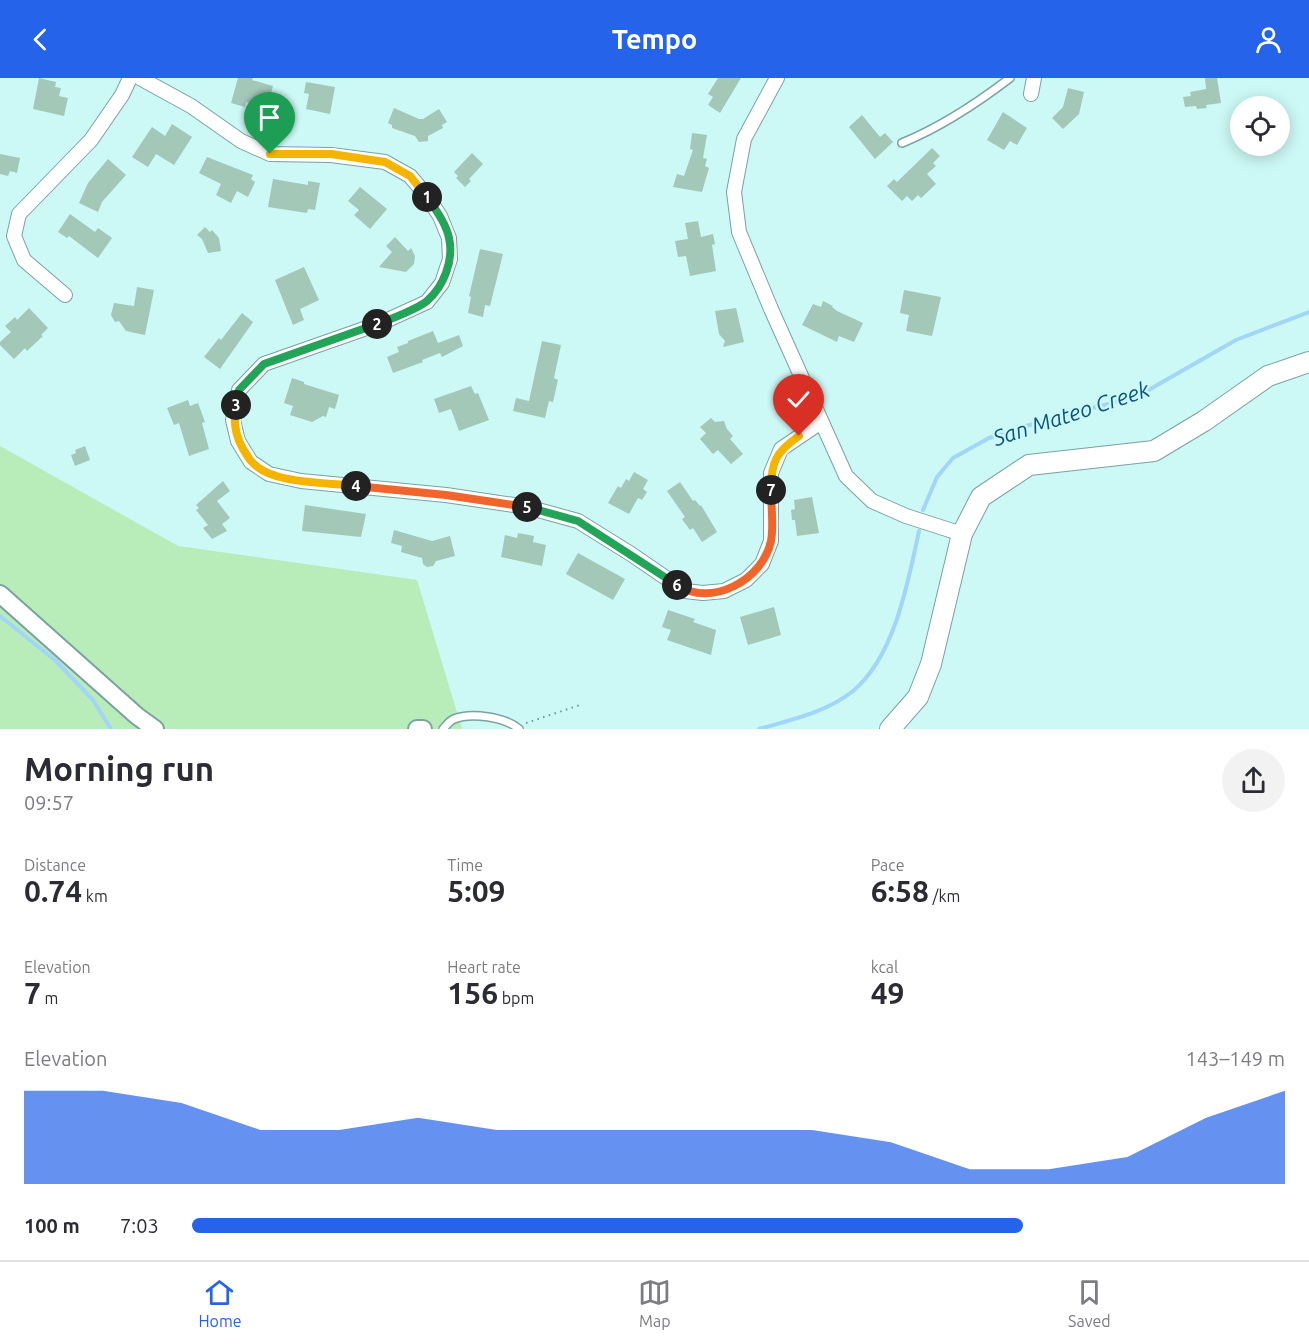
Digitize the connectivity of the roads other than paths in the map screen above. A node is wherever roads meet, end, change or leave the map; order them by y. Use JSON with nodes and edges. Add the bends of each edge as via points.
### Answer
{"nodes":[{"id":1,"x":129,"y":78,"type":"edge"},
{"id":2,"x":140,"y":78,"type":"edge"},
{"id":3,"x":777,"y":78,"type":"edge"},
{"id":4,"x":1010,"y":78,"type":"edge"},
{"id":5,"x":1034,"y":78,"type":"edge"},
{"id":6,"x":1031,"y":94,"type":"dead end"},
{"id":7,"x":902,"y":143,"type":"dead end"},
{"id":8,"x":65,"y":295,"type":"dead end"},
{"id":9,"x":1309,"y":362,"type":"edge"},
{"id":10,"x":821,"y":422,"type":"junction"},
{"id":11,"x":962,"y":534,"type":"junction"},
{"id":12,"x":0,"y":594,"type":"edge"},
{"id":13,"x":518,"y":728,"type":"edge"},
{"id":14,"x":155,"y":729,"type":"edge"},
{"id":15,"x":417,"y":729,"type":"edge"},
{"id":16,"x":423,"y":729,"type":"edge"},
{"id":17,"x":443,"y":729,"type":"edge"},
{"id":18,"x":891,"y":729,"type":"edge"}],
"edges":[{"from":1,"to":8,"type":"street","via":[[91,140],[19,214],[14,236],[24,260]]},
{"from":2,"to":10,"type":"street","via":[[191,106],[241,141],[270,154],[331,154],[385,162],[410,176],[426,195],[449,238],[450,259],[442,283],[427,302],[381,323],[264,364],[239,390],[234,420],[238,441],[251,462],[269,474],[527,507],[578,521],[686,591],[714,592],[746,580],[762,564],[771,541],[774,465],[781,449]]},
{"from":3,"to":10,"type":"street","via":[[744,139],[734,192],[740,232]]},
{"from":4,"to":7,"type":"lane","via":[[965,110]]},
{"from":5,"to":6,"type":"street"},
{"from":9,"to":11,"type":"main road","via":[[1268,376],[1154,451],[1029,465],[981,497]]},
{"from":10,"to":11,"type":"street","via":[[846,476],[872,501]]},
{"from":11,"to":18,"type":"main road","via":[[931,664],[918,697]]},
{"from":12,"to":14,"type":"street"},
{"from":13,"to":17,"type":"lane","via":[[501,719],[465,717],[452,720]]},
{"from":15,"to":16,"type":"street"}]}
